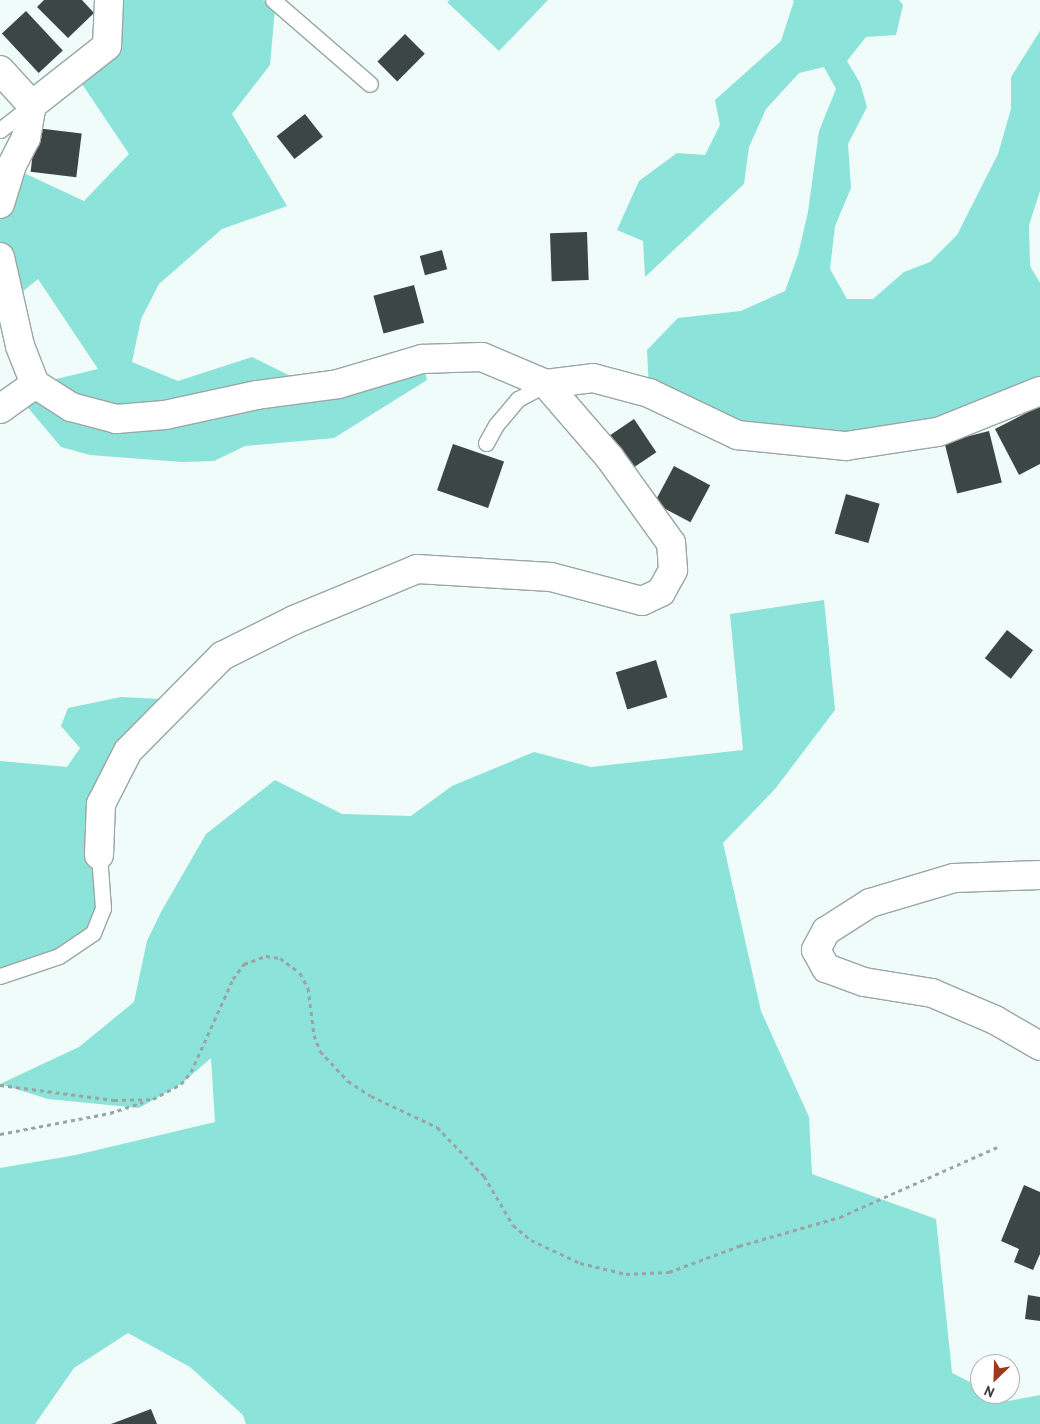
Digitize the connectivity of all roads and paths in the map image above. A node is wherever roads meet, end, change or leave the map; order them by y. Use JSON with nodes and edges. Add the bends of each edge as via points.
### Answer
{"nodes":[{"id":1,"x":109,"y":0,"type":"edge"},
{"id":2,"x":273,"y":0,"type":"edge"},
{"id":3,"x":0,"y":70,"type":"edge"},
{"id":4,"x":370,"y":84,"type":"dead end"},
{"id":5,"x":32,"y":105,"type":"junction"},
{"id":6,"x":0,"y":130,"type":"edge"},
{"id":7,"x":0,"y":204,"type":"edge"},
{"id":8,"x":0,"y":257,"type":"edge"},
{"id":9,"x":35,"y":384,"type":"junction"},
{"id":10,"x":546,"y":384,"type":"junction"},
{"id":11,"x":1040,"y":391,"type":"edge"},
{"id":12,"x":0,"y":409,"type":"edge"},
{"id":13,"x":486,"y":443,"type":"dead end"},
{"id":14,"x":100,"y":855,"type":"joint"},
{"id":15,"x":1040,"y":875,"type":"edge"},
{"id":16,"x":0,"y":976,"type":"edge"},
{"id":17,"x":1040,"y":1046,"type":"edge"},
{"id":18,"x":0,"y":1085,"type":"edge"},
{"id":19,"x":153,"y":1099,"type":"junction"},
{"id":20,"x":0,"y":1134,"type":"edge"},
{"id":21,"x":997,"y":1147,"type":"dead end"}],
"edges":[{"from":1,"to":5,"type":"street","via":[[107,46]]},
{"from":2,"to":4,"type":"lane"},
{"from":3,"to":5,"type":"street"},
{"from":5,"to":6,"type":"lane"},
{"from":5,"to":7,"type":"street","via":[[26,138],[11,167]]},
{"from":8,"to":9,"type":"street","via":[[20,346]]},
{"from":9,"to":10,"type":"street","via":[[71,407],[116,419],[164,415],[257,395],[338,384],[422,359],[482,357]]},
{"from":9,"to":12,"type":"street"},
{"from":10,"to":11,"type":"street","via":[[593,378],[649,393],[738,436],[846,446],[938,432]]},
{"from":10,"to":13,"type":"lane","via":[[518,400],[496,425]]},
{"from":10,"to":14,"type":"street","via":[[610,458],[671,543],[672,570],[661,592],[642,601],[551,577],[417,569],[294,620],[222,656],[128,750],[101,804]]},
{"from":14,"to":16,"type":"lane","via":[[103,908],[93,933],[59,956]]},
{"from":15,"to":17,"type":"street","via":[[954,878],[870,903],[826,931],[816,950],[826,968],[864,982],[932,994],[995,1020]]},
{"from":18,"to":19,"type":"path","via":[[114,1100]]},
{"from":19,"to":20,"type":"path","via":[[110,1113]]},
{"from":19,"to":21,"type":"path","via":[[181,1084],[191,1072],[233,978],[244,964],[266,956],[286,962],[300,973],[308,988],[314,1035],[320,1051],[332,1066],[371,1096],[437,1127],[484,1176],[513,1225],[531,1240],[554,1253],[603,1270],[626,1274],[670,1272],[739,1246],[840,1217]]}]}
